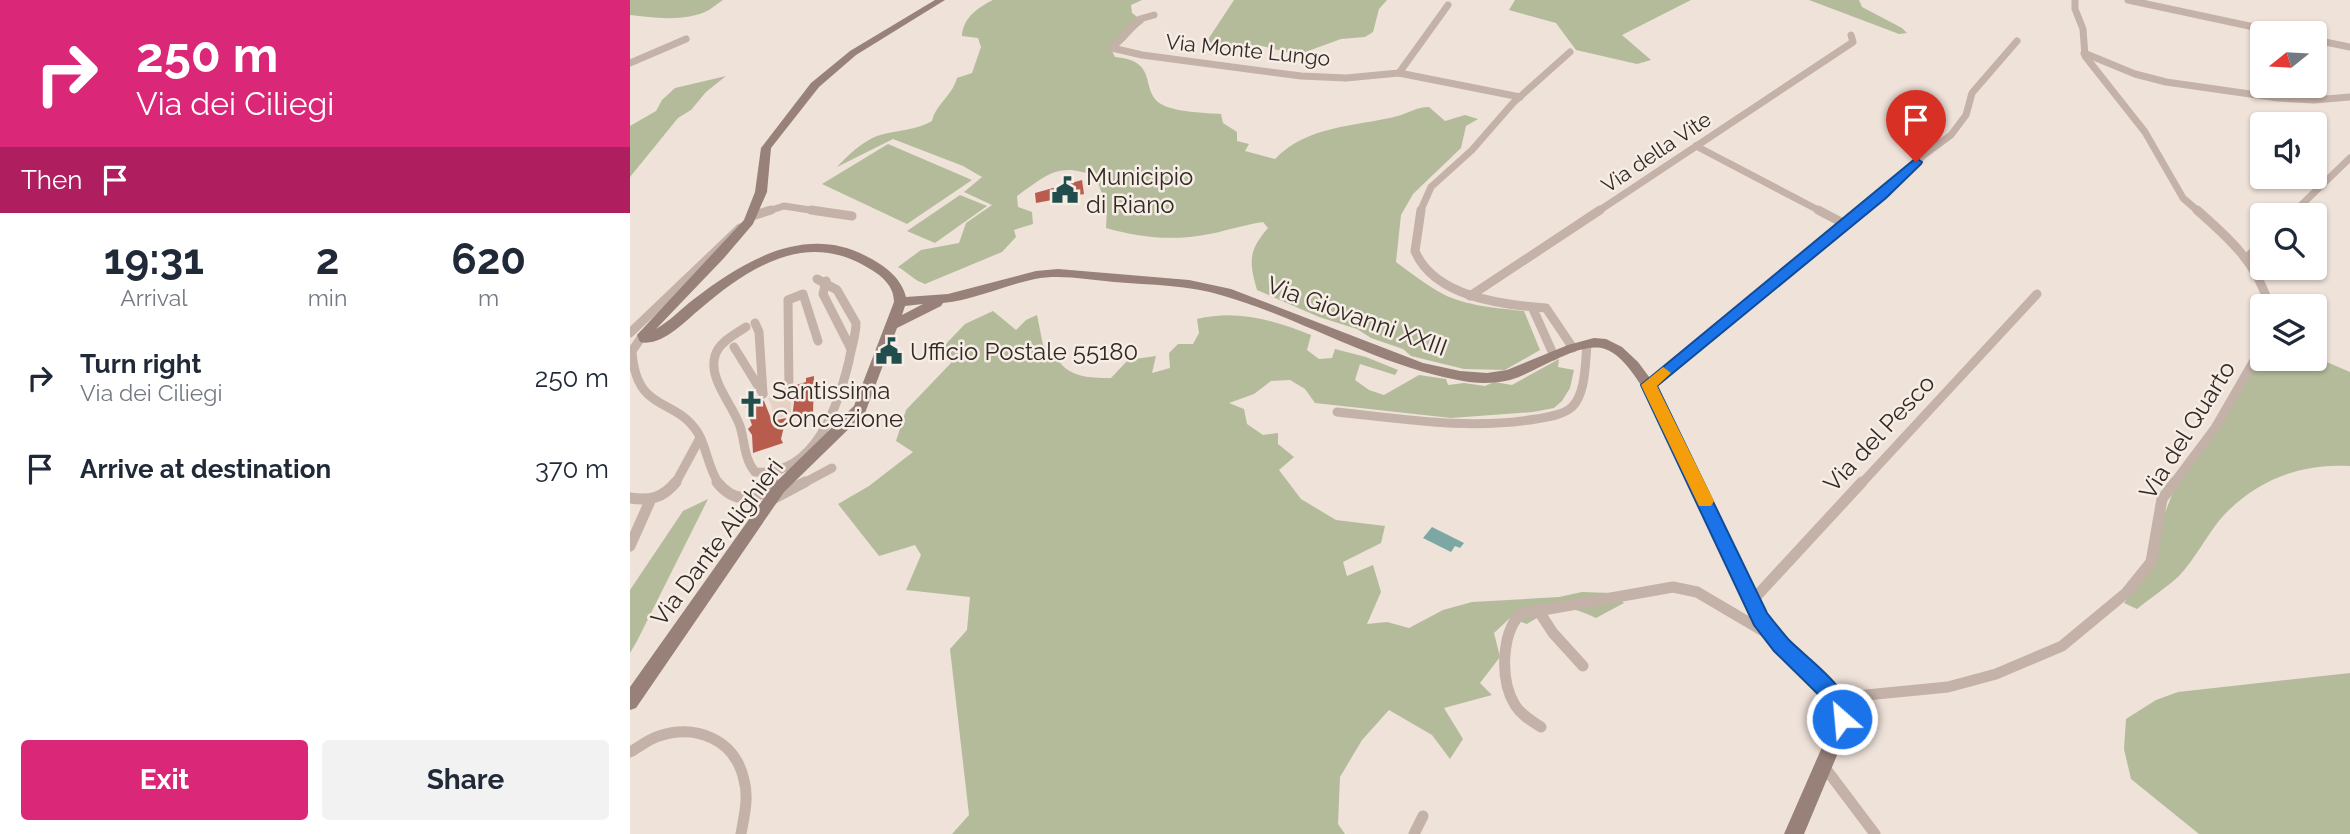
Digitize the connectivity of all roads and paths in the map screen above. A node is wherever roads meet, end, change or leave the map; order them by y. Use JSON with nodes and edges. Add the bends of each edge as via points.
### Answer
{"nodes":[{"id":1,"x":941,"y":0,"type":"edge"},
{"id":2,"x":2075,"y":0,"type":"edge"},
{"id":3,"x":2128,"y":0,"type":"edge"},
{"id":4,"x":1448,"y":5,"type":"dead end"},
{"id":5,"x":1154,"y":15,"type":"dead end"},
{"id":6,"x":2250,"y":26,"type":"edge"},
{"id":7,"x":1851,"y":35,"type":"dead end"},
{"id":8,"x":686,"y":39,"type":"dead end"},
{"id":9,"x":2017,"y":41,"type":"dead end"},
{"id":10,"x":2328,"y":43,"type":"edge"},
{"id":11,"x":2350,"y":47,"type":"edge"},
{"id":12,"x":1570,"y":52,"type":"dead end"},
{"id":13,"x":2084,"y":53,"type":"junction"},
{"id":14,"x":630,"y":63,"type":"edge"},
{"id":15,"x":1399,"y":74,"type":"junction"},
{"id":16,"x":1520,"y":97,"type":"junction"},
{"id":17,"x":2350,"y":97,"type":"edge"},
{"id":18,"x":1696,"y":146,"type":"junction"},
{"id":19,"x":2350,"y":158,"type":"edge"},
{"id":20,"x":2303,"y":203,"type":"edge"},
{"id":21,"x":852,"y":216,"type":"dead end"},
{"id":22,"x":750,"y":218,"type":"junction"},
{"id":23,"x":1845,"y":224,"type":"junction"},
{"id":24,"x":2250,"y":254,"type":"edge"},
{"id":25,"x":2246,"y":258,"type":"junction"},
{"id":26,"x":2037,"y":294,"type":"dead end"},
{"id":27,"x":2266,"y":294,"type":"edge"},
{"id":28,"x":1470,"y":296,"type":"junction"},
{"id":29,"x":948,"y":298,"type":"junction"},
{"id":30,"x":900,"y":302,"type":"junction"},
{"id":31,"x":1533,"y":309,"type":"junction"},
{"id":32,"x":891,"y":326,"type":"junction"},
{"id":33,"x":630,"y":333,"type":"edge"},
{"id":34,"x":643,"y":335,"type":"junction"},
{"id":35,"x":818,"y":341,"type":"dead end"},
{"id":36,"x":1580,"y":346,"type":"junction"},
{"id":37,"x":734,"y":347,"type":"dead end"},
{"id":38,"x":851,"y":349,"type":"junction"},
{"id":39,"x":1554,"y":356,"type":"junction"},
{"id":40,"x":2250,"y":368,"type":"edge"},
{"id":41,"x":1649,"y":385,"type":"junction"},
{"id":42,"x":789,"y":391,"type":"dead end"},
{"id":43,"x":1337,"y":412,"type":"dead end"},
{"id":44,"x":700,"y":437,"type":"junction"},
{"id":45,"x":814,"y":448,"type":"junction"},
{"id":46,"x":832,"y":468,"type":"dead end"},
{"id":47,"x":790,"y":476,"type":"junction"},
{"id":48,"x":630,"y":498,"type":"edge"},
{"id":49,"x":650,"y":501,"type":"junction"},
{"id":50,"x":769,"y":501,"type":"junction"},
{"id":51,"x":630,"y":546,"type":"edge"},
{"id":52,"x":1752,"y":601,"type":"junction"},
{"id":53,"x":1538,"y":610,"type":"junction"},
{"id":54,"x":1774,"y":637,"type":"junction"},
{"id":55,"x":1583,"y":666,"type":"dead end"},
{"id":56,"x":630,"y":702,"type":"edge"},
{"id":57,"x":1840,"y":706,"type":"junction"},
{"id":58,"x":1541,"y":727,"type":"dead end"},
{"id":59,"x":630,"y":752,"type":"edge"},
{"id":60,"x":1824,"y":765,"type":"junction"},
{"id":61,"x":1423,"y":816,"type":"dead end"},
{"id":62,"x":741,"y":834,"type":"edge"},
{"id":63,"x":1415,"y":834,"type":"edge"},
{"id":64,"x":1794,"y":834,"type":"edge"},
{"id":65,"x":1875,"y":834,"type":"edge"}],
"edges":[{"from":1,"to":22,"type":"main road","via":[[847,57],[810,90],[766,148],[761,192]]},
{"from":2,"to":13,"type":"street"},
{"from":3,"to":6,"type":"street"},
{"from":4,"to":15,"type":"street"},
{"from":5,"to":15,"type":"street","name":"Via Monte Lungo","via":[[1140,19],[1135,31],[1112,48],[1307,77]]},
{"from":7,"to":18,"type":"street","name":"Via della Vite","via":[[1853,42]]},
{"from":8,"to":14,"type":"street"},
{"from":9,"to":23,"type":"street","via":[[1972,93],[1966,115],[1954,132]]},
{"from":10,"to":11,"type":"street"},
{"from":12,"to":16,"type":"street"},
{"from":13,"to":17,"type":"street","via":[[2156,80],[2271,97]]},
{"from":13,"to":25,"type":"street","via":[[2145,132],[2183,198]]},
{"from":15,"to":16,"type":"street","name":"Via Monte Lungo"},
{"from":16,"to":28,"type":"street","via":[[1431,187],[1417,222],[1414,244],[1419,261]]},
{"from":18,"to":23,"type":"street"},
{"from":18,"to":28,"type":"street","name":"Via della Vite"},
{"from":19,"to":20,"type":"street"},
{"from":21,"to":22,"type":"street","via":[[784,206]]},
{"from":22,"to":33,"type":"street"},
{"from":22,"to":34,"type":"main road","via":[[720,256]]},
{"from":23,"to":41,"type":"street"},
{"from":24,"to":25,"type":"street"},
{"from":25,"to":27,"type":"street"},
{"from":26,"to":52,"type":"street","name":"Via del Pesco"},
{"from":28,"to":31,"type":"street"},
{"from":29,"to":30,"type":"main road","name":"Via Giovanni XXIII"},
{"from":29,"to":32,"type":"main road","name":"Via Giovanni XXIII"},
{"from":29,"to":39,"type":"main road","name":"Via Giovanni XXIII","via":[[1053,273],[1189,284],[1234,294],[1421,367],[1453,375],[1509,375]]},
{"from":30,"to":32,"type":"main road","name":"Via Dante Alighieri"},
{"from":30,"to":34,"type":"main road","via":[[894,284],[870,262],[829,246],[808,245],[761,263],[659,333],[645,339]]},
{"from":31,"to":36,"type":"street","via":[[1539,306],[1549,311]]},
{"from":31,"to":39,"type":"street"},
{"from":32,"to":45,"type":"main road","name":"Via Dante Alighieri","via":[[862,407]]},
{"from":34,"to":44,"type":"street","via":[[631,356],[638,383],[652,400],[687,422]]},
{"from":35,"to":42,"type":"street","via":[[803,294],[788,300]]},
{"from":36,"to":39,"type":"main road","name":"Via Giovanni XXIII"},
{"from":36,"to":41,"type":"main road","via":[[1602,343],[1613,347]]},
{"from":36,"to":43,"type":"street","via":[[1579,392],[1572,407],[1561,414],[1448,425]]},
{"from":37,"to":45,"type":"street","via":[[766,396],[759,332],[750,325],[718,349],[714,360],[751,468],[759,473],[775,470]]},
{"from":38,"to":38,"type":"street","via":[[856,323],[841,295],[822,280],[823,293]]},
{"from":38,"to":45,"type":"street","via":[[840,398]]},
{"from":40,"to":57,"type":"street","name":"Via del Quarto","via":[[2216,428],[2162,499],[2151,562],[2126,593],[2062,646],[1996,674],[1940,689],[1866,695]]},
{"from":41,"to":52,"type":"main road"},
{"from":44,"to":47,"type":"street","via":[[715,481],[732,498],[756,498]]},
{"from":44,"to":49,"type":"street","via":[[676,485]]},
{"from":45,"to":47,"type":"main road","name":"Via Dante Alighieri"},
{"from":46,"to":50,"type":"street"},
{"from":47,"to":50,"type":"main road","name":"Via Dante Alighieri"},
{"from":48,"to":49,"type":"street"},
{"from":49,"to":51,"type":"street"},
{"from":50,"to":56,"type":"main road","name":"Via Dante Alighieri"},
{"from":52,"to":54,"type":"main road"},
{"from":53,"to":54,"type":"street","via":[[1667,587],[1692,590]]},
{"from":53,"to":55,"type":"street"},
{"from":53,"to":58,"type":"street","via":[[1520,614],[1512,622],[1507,681],[1516,707]]},
{"from":54,"to":57,"type":"main road"},
{"from":57,"to":60,"type":"main road","via":[[1842,723]]},
{"from":59,"to":62,"type":"street","via":[[677,730],[694,730],[718,739],[739,766],[746,801]]},
{"from":60,"to":64,"type":"main road"},
{"from":60,"to":65,"type":"street"},
{"from":61,"to":63,"type":"street"}]}
